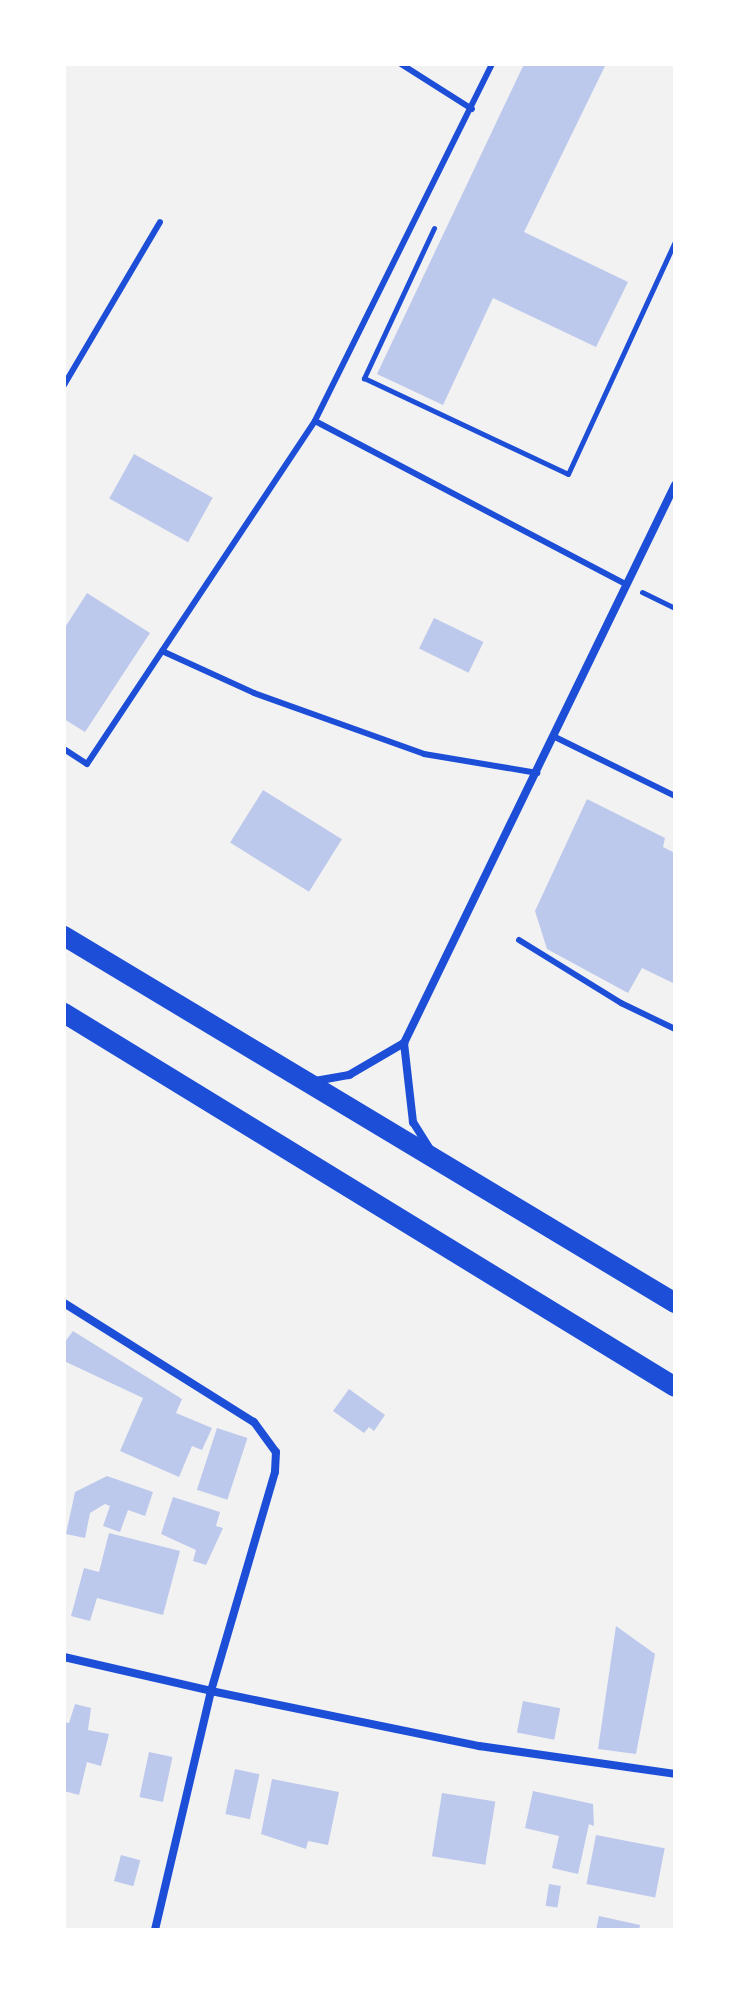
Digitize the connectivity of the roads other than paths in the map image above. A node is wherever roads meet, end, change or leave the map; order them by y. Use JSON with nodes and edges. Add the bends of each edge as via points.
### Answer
{"nodes":[{"id":1,"x":401,"y":64,"type":"edge"},
{"id":2,"x":492,"y":64,"type":"edge"},
{"id":3,"x":472,"y":109,"type":"junction"},
{"id":4,"x":160,"y":222,"type":"dead end"},
{"id":5,"x":64,"y":385,"type":"edge"},
{"id":6,"x":315,"y":421,"type":"junction"},
{"id":7,"x":675,"y":485,"type":"edge"},
{"id":8,"x":627,"y":585,"type":"junction"},
{"id":9,"x":162,"y":651,"type":"junction"},
{"id":10,"x":555,"y":737,"type":"junction"},
{"id":11,"x":64,"y":749,"type":"edge"},
{"id":12,"x":537,"y":773,"type":"junction"},
{"id":13,"x":675,"y":796,"type":"edge"},
{"id":14,"x":64,"y":936,"type":"edge"},
{"id":15,"x":519,"y":940,"type":"dead end"},
{"id":16,"x":64,"y":1013,"type":"edge"},
{"id":17,"x":675,"y":1029,"type":"edge"},
{"id":18,"x":404,"y":1043,"type":"junction"},
{"id":19,"x":305,"y":1082,"type":"junction"},
{"id":20,"x":436,"y":1158,"type":"junction"},
{"id":21,"x":64,"y":1303,"type":"edge"},
{"id":22,"x":675,"y":1303,"type":"edge"},
{"id":23,"x":675,"y":1387,"type":"edge"},
{"id":24,"x":64,"y":1657,"type":"edge"},
{"id":25,"x":211,"y":1691,"type":"junction"},
{"id":26,"x":675,"y":1774,"type":"edge"},
{"id":27,"x":155,"y":1930,"type":"edge"}],
"edges":[{"from":1,"to":3,"type":"lane"},
{"from":2,"to":3,"type":"lane"},
{"from":3,"to":6,"type":"lane"},
{"from":4,"to":5,"type":"lane"},
{"from":6,"to":8,"type":"lane"},
{"from":6,"to":9,"type":"lane"},
{"from":7,"to":8,"type":"street"},
{"from":8,"to":10,"type":"street"},
{"from":9,"to":11,"type":"lane","via":[[87,764]]},
{"from":9,"to":12,"type":"lane","via":[[254,693],[424,754]]},
{"from":10,"to":12,"type":"street"},
{"from":10,"to":13,"type":"lane"},
{"from":12,"to":18,"type":"street"},
{"from":14,"to":19,"type":"main road"},
{"from":15,"to":17,"type":"lane","via":[[621,1003]]},
{"from":16,"to":23,"type":"main road"},
{"from":18,"to":19,"type":"street","via":[[349,1075]]},
{"from":18,"to":20,"type":"street","via":[[413,1122]]},
{"from":19,"to":20,"type":"main road"},
{"from":20,"to":22,"type":"main road"},
{"from":21,"to":25,"type":"street","via":[[254,1422],[276,1452],[275,1472]]},
{"from":24,"to":25,"type":"street"},
{"from":25,"to":26,"type":"street","via":[[479,1746]]},
{"from":25,"to":27,"type":"street"}]}
